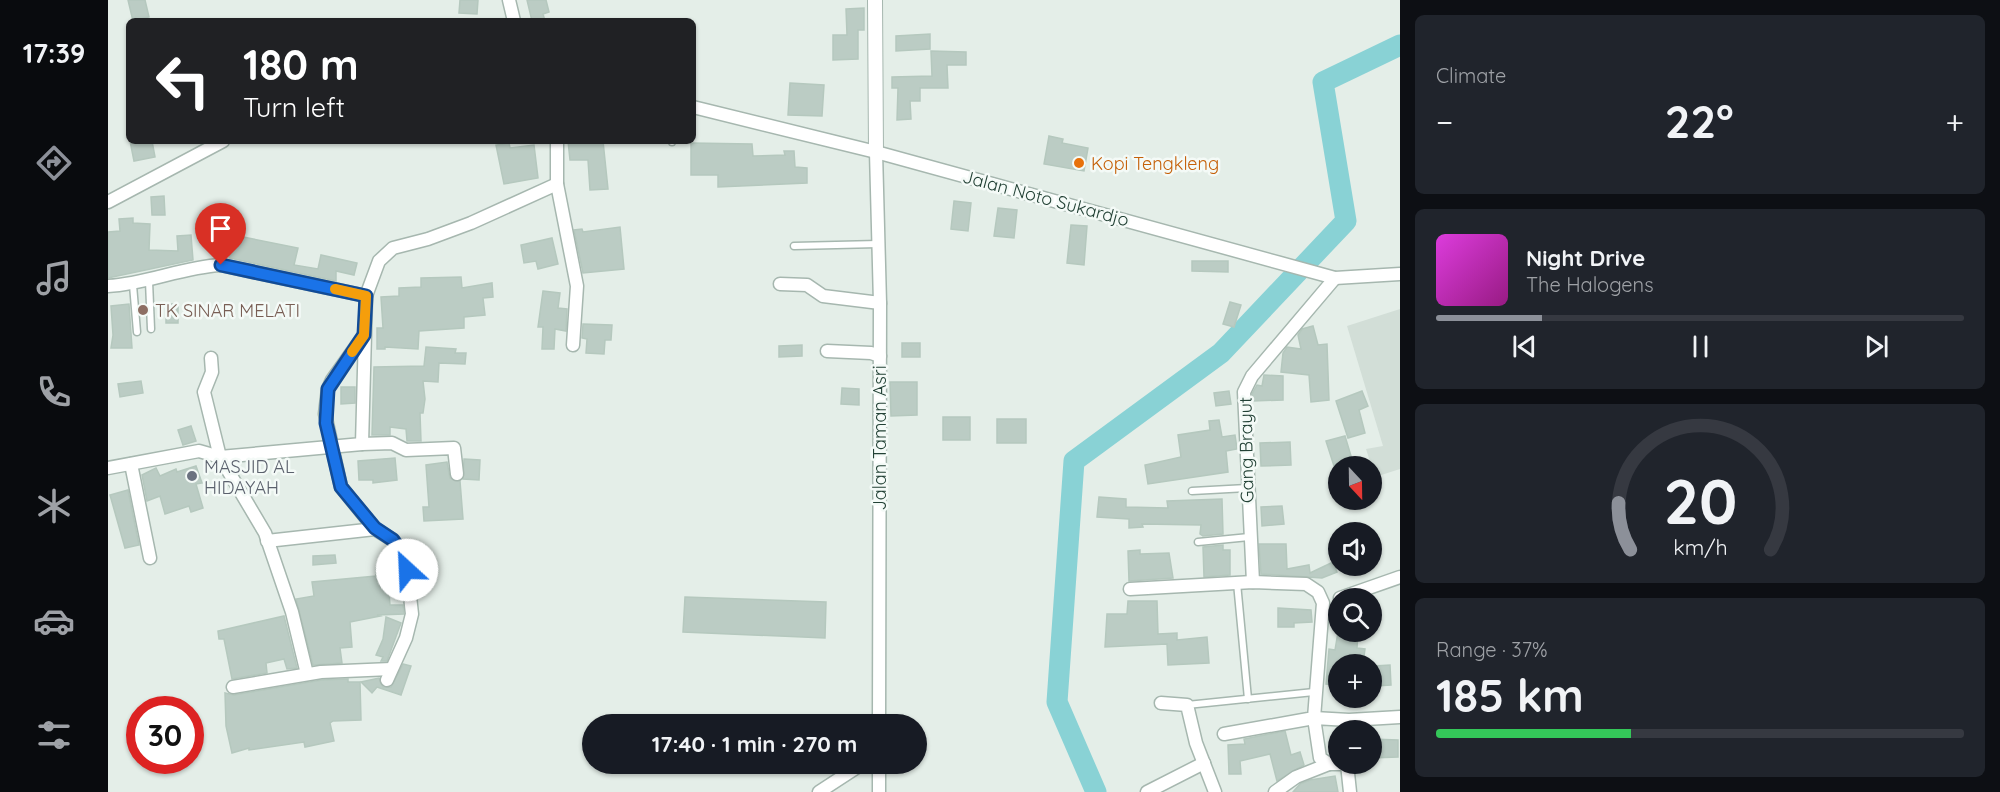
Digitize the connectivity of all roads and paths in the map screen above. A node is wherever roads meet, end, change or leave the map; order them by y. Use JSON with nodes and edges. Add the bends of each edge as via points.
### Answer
{"nodes":[{"id":1,"x":509,"y":0,"type":"edge"},
{"id":2,"x":875,"y":0,"type":"edge"},
{"id":3,"x":513,"y":18,"type":"edge"},
{"id":4,"x":696,"y":109,"type":"edge"},
{"id":5,"x":217,"y":144,"type":"edge"},
{"id":6,"x":557,"y":144,"type":"edge"},
{"id":7,"x":876,"y":152,"type":"junction"},
{"id":8,"x":557,"y":184,"type":"junction"},
{"id":9,"x":108,"y":202,"type":"edge"},
{"id":10,"x":878,"y":244,"type":"junction"},
{"id":11,"x":794,"y":246,"type":"dead end"},
{"id":12,"x":1400,"y":274,"type":"edge"},
{"id":13,"x":1335,"y":278,"type":"junction"},
{"id":14,"x":149,"y":281,"type":"junction"},
{"id":15,"x":780,"y":284,"type":"dead end"},
{"id":16,"x":133,"y":285,"type":"junction"},
{"id":17,"x":108,"y":286,"type":"edge"},
{"id":18,"x":366,"y":296,"type":"junction"},
{"id":19,"x":880,"y":303,"type":"junction"},
{"id":20,"x":151,"y":329,"type":"dead end"},
{"id":21,"x":137,"y":332,"type":"dead end"},
{"id":22,"x":364,"y":335,"type":"junction"},
{"id":23,"x":573,"y":345,"type":"dead end"},
{"id":24,"x":827,"y":351,"type":"dead end"},
{"id":25,"x":879,"y":356,"type":"junction"},
{"id":26,"x":211,"y":358,"type":"dead end"},
{"id":27,"x":362,"y":444,"type":"junction"},
{"id":28,"x":332,"y":448,"type":"junction"},
{"id":29,"x":220,"y":457,"type":"junction"},
{"id":30,"x":131,"y":464,"type":"junction"},
{"id":31,"x":108,"y":468,"type":"edge"},
{"id":32,"x":457,"y":474,"type":"dead end"},
{"id":33,"x":1247,"y":488,"type":"junction"},
{"id":34,"x":1192,"y":491,"type":"dead end"},
{"id":35,"x":375,"y":528,"type":"junction"},
{"id":36,"x":1249,"y":537,"type":"junction"},
{"id":37,"x":267,"y":541,"type":"junction"},
{"id":38,"x":1198,"y":542,"type":"dead end"},
{"id":39,"x":150,"y":558,"type":"dead end"},
{"id":40,"x":1400,"y":577,"type":"edge"},
{"id":41,"x":1253,"y":582,"type":"junction"},
{"id":42,"x":1237,"y":583,"type":"junction"},
{"id":43,"x":1370,"y":588,"type":"edge"},
{"id":44,"x":1130,"y":589,"type":"dead end"},
{"id":45,"x":1328,"y":602,"type":"edge"},
{"id":46,"x":1323,"y":603,"type":"junction"},
{"id":47,"x":307,"y":674,"type":"junction"},
{"id":48,"x":233,"y":687,"type":"dead end"},
{"id":49,"x":1314,"y":692,"type":"junction"},
{"id":50,"x":1248,"y":699,"type":"junction"},
{"id":51,"x":1161,"y":703,"type":"dead end"},
{"id":52,"x":1188,"y":705,"type":"junction"},
{"id":53,"x":879,"y":714,"type":"edge"},
{"id":54,"x":1400,"y":717,"type":"edge"},
{"id":55,"x":1314,"y":718,"type":"junction"},
{"id":56,"x":1381,"y":720,"type":"edge"},
{"id":57,"x":1328,"y":721,"type":"edge"},
{"id":58,"x":1224,"y":734,"type":"dead end"},
{"id":59,"x":1328,"y":763,"type":"edge"},
{"id":60,"x":1203,"y":764,"type":"junction"},
{"id":61,"x":1328,"y":764,"type":"edge"},
{"id":62,"x":847,"y":774,"type":"edge"},
{"id":63,"x":879,"y":774,"type":"edge"},
{"id":64,"x":1348,"y":774,"type":"edge"},
{"id":65,"x":819,"y":792,"type":"edge"},
{"id":66,"x":879,"y":792,"type":"edge"},
{"id":67,"x":1147,"y":792,"type":"edge"},
{"id":68,"x":1215,"y":792,"type":"edge"},
{"id":69,"x":1275,"y":792,"type":"edge"},
{"id":70,"x":1350,"y":792,"type":"edge"}],
"edges":[{"from":1,"to":3,"type":"street"},
{"from":2,"to":7,"type":"street"},
{"from":4,"to":7,"type":"street","name":"Jalan Noto Sukardjo"},
{"from":5,"to":9,"type":"street"},
{"from":6,"to":8,"type":"street"},
{"from":7,"to":10,"type":"street","name":"Jalan Taman Asri"},
{"from":7,"to":13,"type":"street","name":"Jalan Noto Sukardjo"},
{"from":8,"to":18,"type":"street","via":[[471,223],[393,248],[379,261]]},
{"from":8,"to":23,"type":"street","via":[[577,286]]},
{"from":10,"to":11,"type":"lane"},
{"from":10,"to":19,"type":"street","name":"Jalan Taman Asri"},
{"from":12,"to":13,"type":"street","name":"Jalan Noto Sukardjo"},
{"from":13,"to":33,"type":"street","name":"Gang Brayut","via":[[1246,385],[1243,400]]},
{"from":14,"to":16,"type":"street"},
{"from":14,"to":18,"type":"street","via":[[221,265]]},
{"from":14,"to":20,"type":"lane"},
{"from":15,"to":19,"type":"street","via":[[807,285],[823,296]]},
{"from":16,"to":17,"type":"street"},
{"from":16,"to":21,"type":"lane"},
{"from":18,"to":22,"type":"street"},
{"from":19,"to":25,"type":"street","name":"Jalan Taman Asri"},
{"from":22,"to":27,"type":"street"},
{"from":22,"to":28,"type":"street","via":[[328,389],[325,414]]},
{"from":24,"to":25,"type":"street"},
{"from":25,"to":53,"type":"street","name":"Jalan Taman Asri"},
{"from":26,"to":29,"type":"street","via":[[212,372],[204,392]]},
{"from":27,"to":28,"type":"street"},
{"from":27,"to":32,"type":"street","via":[[392,443],[406,450],[450,447],[456,452]]},
{"from":28,"to":29,"type":"street"},
{"from":28,"to":35,"type":"street","via":[[341,487]]},
{"from":29,"to":30,"type":"street","via":[[198,451]]},
{"from":29,"to":37,"type":"street"},
{"from":30,"to":31,"type":"street"},
{"from":30,"to":39,"type":"street"},
{"from":33,"to":34,"type":"lane"},
{"from":33,"to":36,"type":"street","name":"Gang Brayut"},
{"from":35,"to":37,"type":"street"},
{"from":35,"to":47,"type":"street","via":[[393,540],[402,553],[412,602],[406,638],[389,674]]},
{"from":36,"to":38,"type":"lane"},
{"from":36,"to":41,"type":"street","name":"Gang Brayut"},
{"from":37,"to":47,"type":"street","via":[[292,612]]},
{"from":40,"to":43,"type":"street"},
{"from":41,"to":42,"type":"street"},
{"from":41,"to":46,"type":"street","via":[[1313,586]]},
{"from":42,"to":44,"type":"street"},
{"from":42,"to":50,"type":"lane"},
{"from":45,"to":46,"type":"street"},
{"from":46,"to":49,"type":"street"},
{"from":47,"to":48,"type":"street"},
{"from":49,"to":50,"type":"lane"},
{"from":49,"to":55,"type":"street"},
{"from":50,"to":52,"type":"lane"},
{"from":51,"to":52,"type":"street"},
{"from":52,"to":60,"type":"street"},
{"from":54,"to":56,"type":"street"},
{"from":55,"to":57,"type":"street"},
{"from":55,"to":58,"type":"street"},
{"from":55,"to":59,"type":"street","via":[[1320,758]]},
{"from":60,"to":67,"type":"street"},
{"from":60,"to":68,"type":"street"},
{"from":61,"to":69,"type":"street","via":[[1296,777]]},
{"from":62,"to":65,"type":"street"},
{"from":63,"to":66,"type":"street"},
{"from":64,"to":70,"type":"street"}]}
